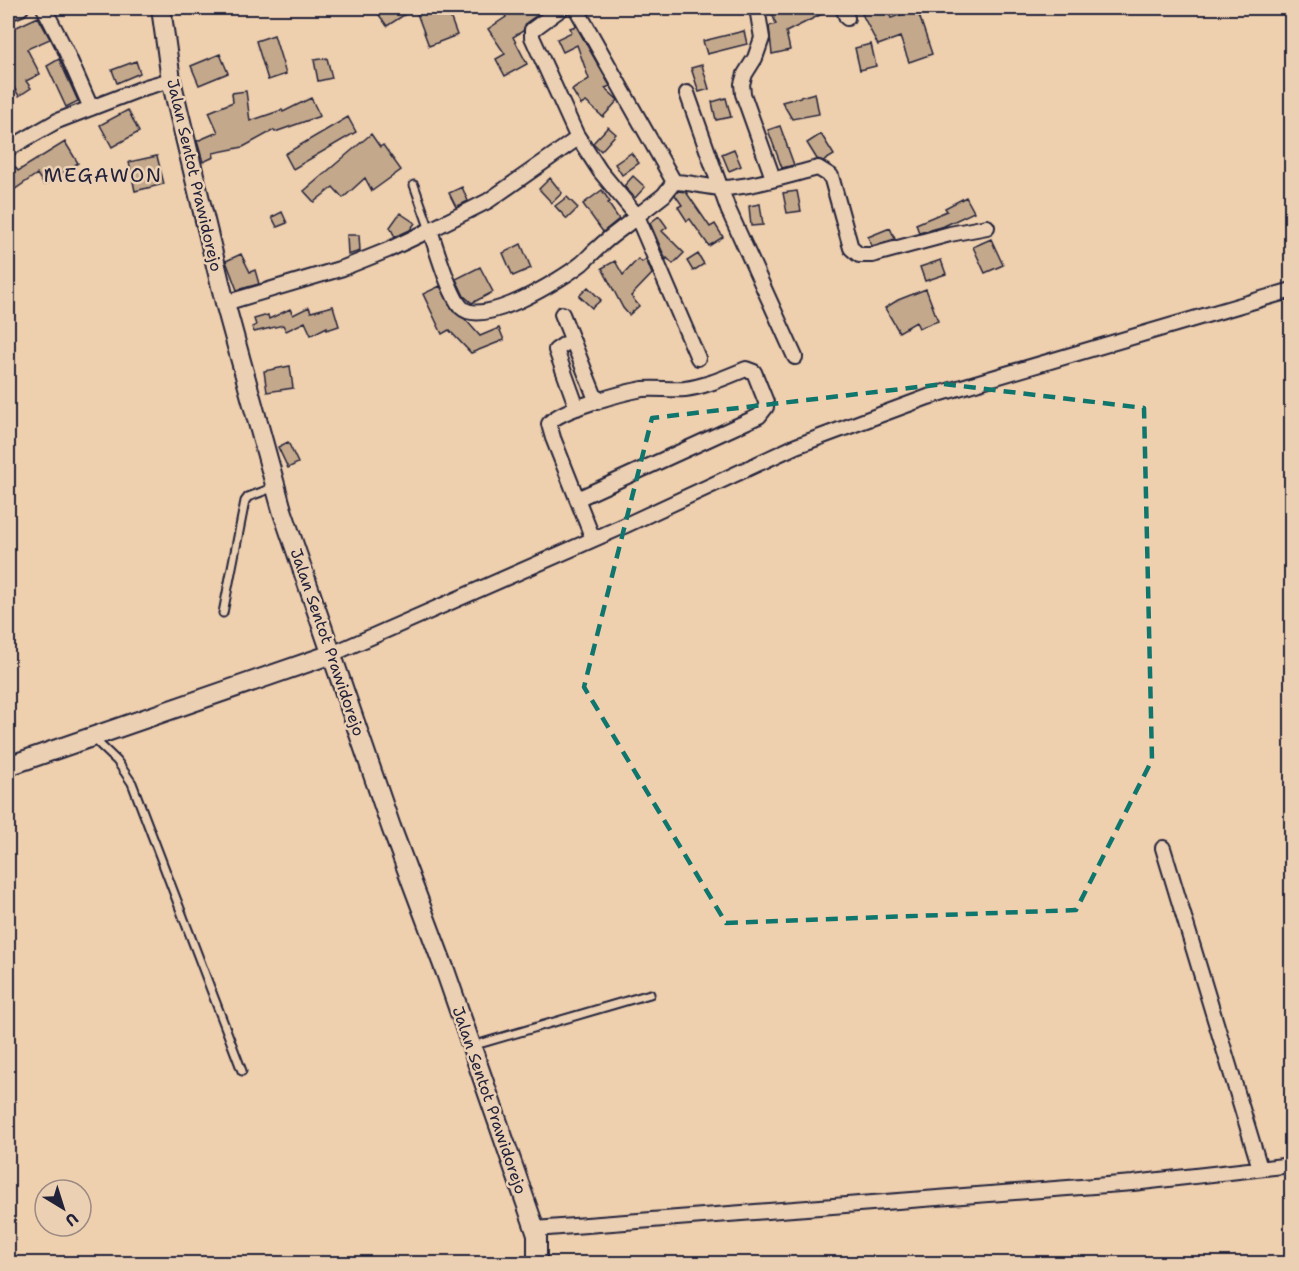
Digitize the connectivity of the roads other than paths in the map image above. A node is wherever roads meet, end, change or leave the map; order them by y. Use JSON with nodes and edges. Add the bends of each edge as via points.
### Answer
{"nodes":[{"id":1,"x":21,"y":8,"type":"edge"},
{"id":2,"x":44,"y":8,"type":"edge"},
{"id":3,"x":562,"y":8,"type":"edge"},
{"id":4,"x":576,"y":8,"type":"edge"},
{"id":5,"x":757,"y":8,"type":"edge"},
{"id":6,"x":8,"y":13,"type":"edge"},
{"id":7,"x":162,"y":15,"type":"edge"},
{"id":8,"x":171,"y":80,"type":"junction"},
{"id":9,"x":687,"y":93,"type":"dead end"},
{"id":10,"x":91,"y":108,"type":"junction"},
{"id":11,"x":578,"y":138,"type":"junction"},
{"id":12,"x":8,"y":148,"type":"edge"},
{"id":13,"x":772,"y":178,"type":"junction"},
{"id":14,"x":674,"y":182,"type":"junction"},
{"id":15,"x":414,"y":185,"type":"dead end"},
{"id":16,"x":722,"y":188,"type":"junction"},
{"id":17,"x":637,"y":216,"type":"junction"},
{"id":18,"x":987,"y":227,"type":"dead end"},
{"id":19,"x":430,"y":230,"type":"junction"},
{"id":20,"x":1292,"y":290,"type":"edge"},
{"id":21,"x":225,"y":303,"type":"junction"},
{"id":22,"x":562,"y":314,"type":"dead end"},
{"id":23,"x":573,"y":341,"type":"junction"},
{"id":24,"x":795,"y":357,"type":"dead end"},
{"id":25,"x":698,"y":358,"type":"dead end"},
{"id":26,"x":597,"y":402,"type":"junction"},
{"id":27,"x":577,"y":408,"type":"junction"},
{"id":28,"x":275,"y":487,"type":"junction"},
{"id":29,"x":577,"y":500,"type":"junction"},
{"id":30,"x":593,"y":539,"type":"junction"},
{"id":31,"x":223,"y":613,"type":"dead end"},
{"id":32,"x":332,"y":654,"type":"junction"},
{"id":33,"x":93,"y":737,"type":"junction"},
{"id":34,"x":8,"y":766,"type":"edge"},
{"id":35,"x":1163,"y":848,"type":"dead end"},
{"id":36,"x":650,"y":994,"type":"dead end"},
{"id":37,"x":472,"y":1046,"type":"junction"},
{"id":38,"x":242,"y":1071,"type":"dead end"},
{"id":39,"x":1292,"y":1165,"type":"edge"},
{"id":40,"x":1260,"y":1168,"type":"junction"},
{"id":41,"x":535,"y":1229,"type":"junction"},
{"id":42,"x":537,"y":1263,"type":"edge"}],
"edges":[{"from":1,"to":6,"type":"street"},
{"from":2,"to":10,"type":"street"},
{"from":3,"to":11,"type":"street","via":[[532,30],[532,37]]},
{"from":4,"to":14,"type":"street"},
{"from":5,"to":13,"type":"street","via":[[762,38],[742,84]]},
{"from":7,"to":8,"type":"main road","name":"Jalan Sentot Prawidorejo"},
{"from":8,"to":10,"type":"street"},
{"from":8,"to":21,"type":"main road","name":"Jalan Sentot Prawidorejo"},
{"from":9,"to":16,"type":"street"},
{"from":10,"to":12,"type":"street","via":[[57,121]]},
{"from":11,"to":17,"type":"street"},
{"from":11,"to":19,"type":"street","via":[[488,201]]},
{"from":13,"to":16,"type":"street"},
{"from":13,"to":18,"type":"street","via":[[818,168],[828,173],[851,248],[858,255]]},
{"from":14,"to":16,"type":"street"},
{"from":14,"to":17,"type":"street"},
{"from":15,"to":19,"type":"lane"},
{"from":16,"to":24,"type":"street"},
{"from":17,"to":19,"type":"street","via":[[580,265],[506,308],[470,313],[461,307]]},
{"from":17,"to":25,"type":"street"},
{"from":19,"to":21,"type":"street","via":[[343,268]]},
{"from":20,"to":30,"type":"street","via":[[928,397],[796,446]]},
{"from":21,"to":28,"type":"main road","name":"Jalan Sentot Prawidorejo"},
{"from":22,"to":23,"type":"street"},
{"from":23,"to":26,"type":"street"},
{"from":23,"to":27,"type":"street","via":[[556,350]]},
{"from":26,"to":27,"type":"street"},
{"from":26,"to":29,"type":"street","via":[[642,389],[685,389],[716,382],[746,369],[754,372],[766,407],[759,416]]},
{"from":27,"to":29,"type":"street","via":[[556,416],[549,424]]},
{"from":28,"to":31,"type":"lane","via":[[245,501]]},
{"from":28,"to":32,"type":"main road","name":"Jalan Sentot Prawidorejo"},
{"from":29,"to":30,"type":"street"},
{"from":30,"to":32,"type":"street"},
{"from":32,"to":33,"type":"main road"},
{"from":32,"to":37,"type":"main road","name":"Jalan Sentot Prawidorejo"},
{"from":33,"to":34,"type":"main road"},
{"from":33,"to":38,"type":"lane","via":[[132,783]]},
{"from":35,"to":40,"type":"street"},
{"from":36,"to":37,"type":"lane"},
{"from":37,"to":41,"type":"main road","name":"Jalan Sentot Prawidorejo"},
{"from":39,"to":40,"type":"street"},
{"from":40,"to":41,"type":"street","via":[[1133,1183]]},
{"from":41,"to":42,"type":"main road","name":"Jalan Sentot Prawidorejo"}]}
